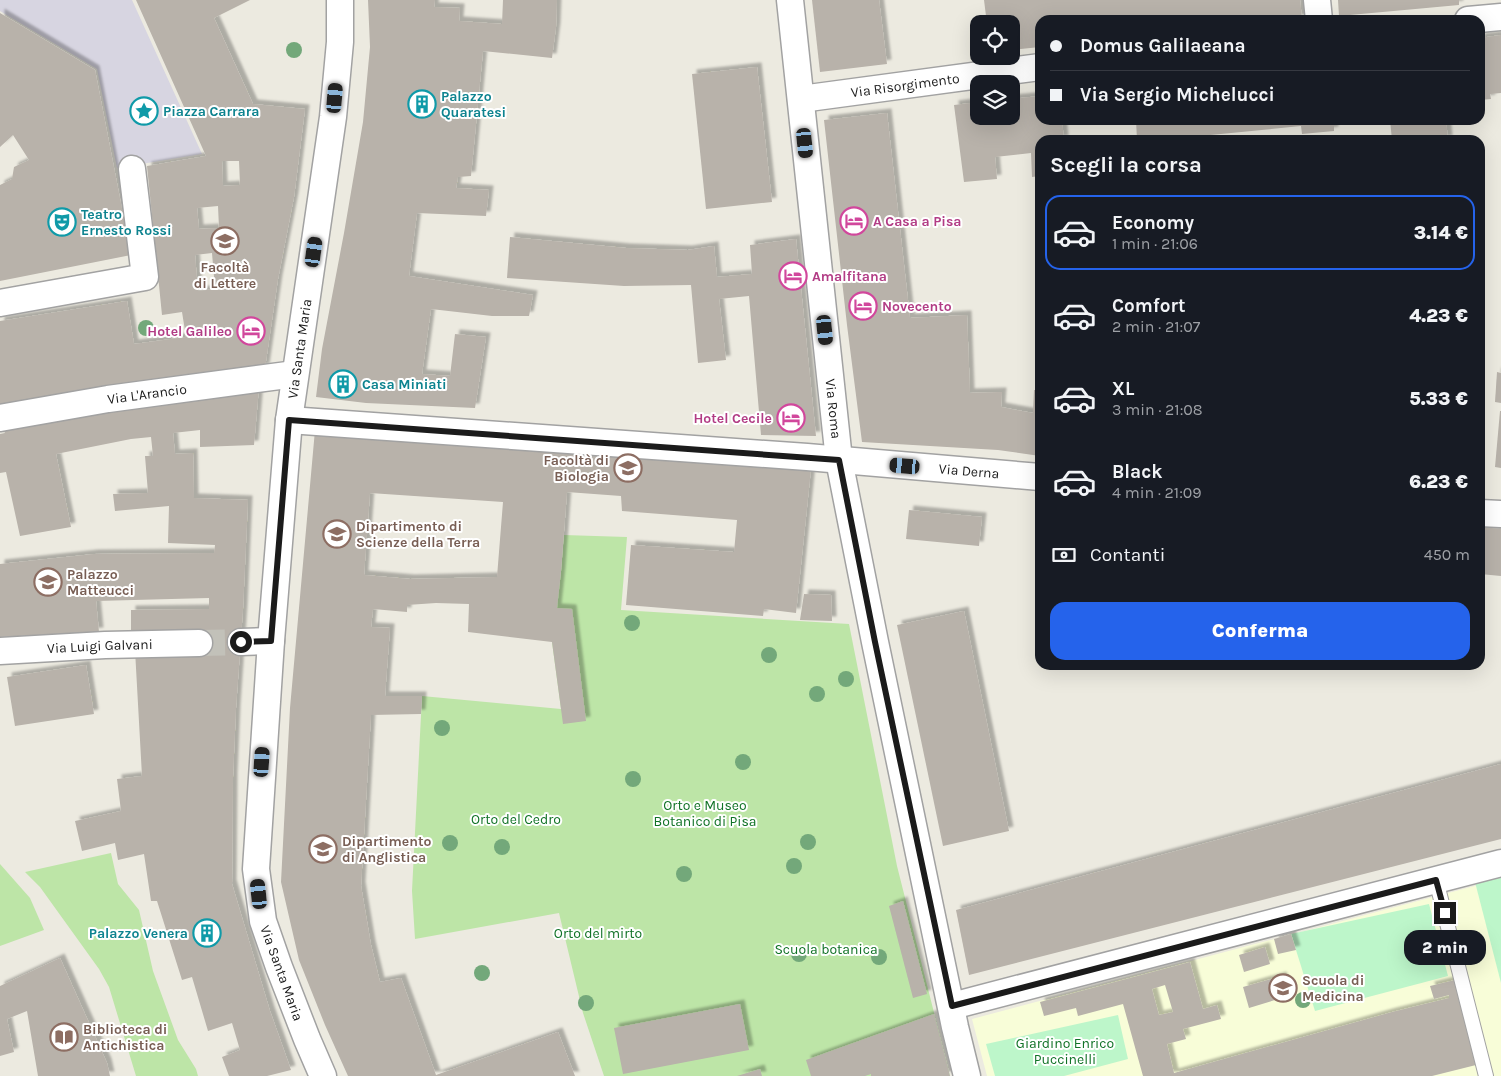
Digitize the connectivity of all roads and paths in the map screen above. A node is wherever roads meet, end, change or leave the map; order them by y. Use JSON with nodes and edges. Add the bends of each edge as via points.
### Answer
{"nodes":[{"id":1,"x":340,"y":0,"type":"edge"},
{"id":2,"x":790,"y":0,"type":"edge"},
{"id":3,"x":1317,"y":0,"type":"edge"},
{"id":4,"x":1318,"y":15,"type":"edge"},
{"id":5,"x":1501,"y":17,"type":"edge"},
{"id":6,"x":1485,"y":18,"type":"edge"},
{"id":7,"x":1035,"y":68,"type":"edge"},
{"id":8,"x":801,"y":99,"type":"junction"},
{"id":9,"x":132,"y":169,"type":"dead end"},
{"id":10,"x":0,"y":303,"type":"edge"},
{"id":11,"x":295,"y":374,"type":"junction"},
{"id":12,"x":0,"y":418,"type":"edge"},
{"id":13,"x":289,"y":420,"type":"junction"},
{"id":14,"x":839,"y":460,"type":"junction"},
{"id":15,"x":1035,"y":477,"type":"edge"},
{"id":16,"x":1485,"y":513,"type":"edge"},
{"id":17,"x":1501,"y":514,"type":"edge"},
{"id":18,"x":271,"y":641,"type":"junction"},
{"id":19,"x":241,"y":642,"type":"tunnel mouth"},
{"id":20,"x":199,"y":643,"type":"tunnel mouth"},
{"id":21,"x":0,"y":651,"type":"edge"},
{"id":22,"x":1501,"y":863,"type":"edge"},
{"id":23,"x":1436,"y":880,"type":"junction"},
{"id":24,"x":952,"y":1006,"type":"junction"},
{"id":25,"x":323,"y":1076,"type":"edge"},
{"id":26,"x":967,"y":1076,"type":"edge"},
{"id":27,"x":1486,"y":1076,"type":"edge"}],
"edges":[{"from":1,"to":11,"type":"street","name":"Via Santa Maria","via":[[340,42],[333,117]]},
{"from":2,"to":8,"type":"street","name":"Via Roma"},
{"from":3,"to":4,"type":"street"},
{"from":5,"to":6,"type":"street"},
{"from":7,"to":8,"type":"street","name":"Via Risorgimento"},
{"from":8,"to":14,"type":"street","name":"Via Roma"},
{"from":9,"to":10,"type":"street","via":[[145,277]]},
{"from":11,"to":12,"type":"street","name":"Via L'Arancio","via":[[108,399]]},
{"from":11,"to":13,"type":"street","name":"Via Santa Maria"},
{"from":13,"to":14,"type":"street","name":"Via Derna"},
{"from":13,"to":18,"type":"street","name":"Via Santa Maria"},
{"from":14,"to":15,"type":"street","name":"Via Derna"},
{"from":14,"to":24,"type":"street","name":"Via Roma"},
{"from":16,"to":17,"type":"street"},
{"from":18,"to":19,"type":"street"},
{"from":18,"to":25,"type":"street","name":"Via Santa Maria","via":[[256,869],[263,921]]},
{"from":20,"to":21,"type":"street","name":"Via Luigi Galvani"},
{"from":22,"to":23,"type":"street"},
{"from":23,"to":24,"type":"street"},
{"from":23,"to":27,"type":"lane"},
{"from":24,"to":26,"type":"street","name":"Via Roma"}]}
